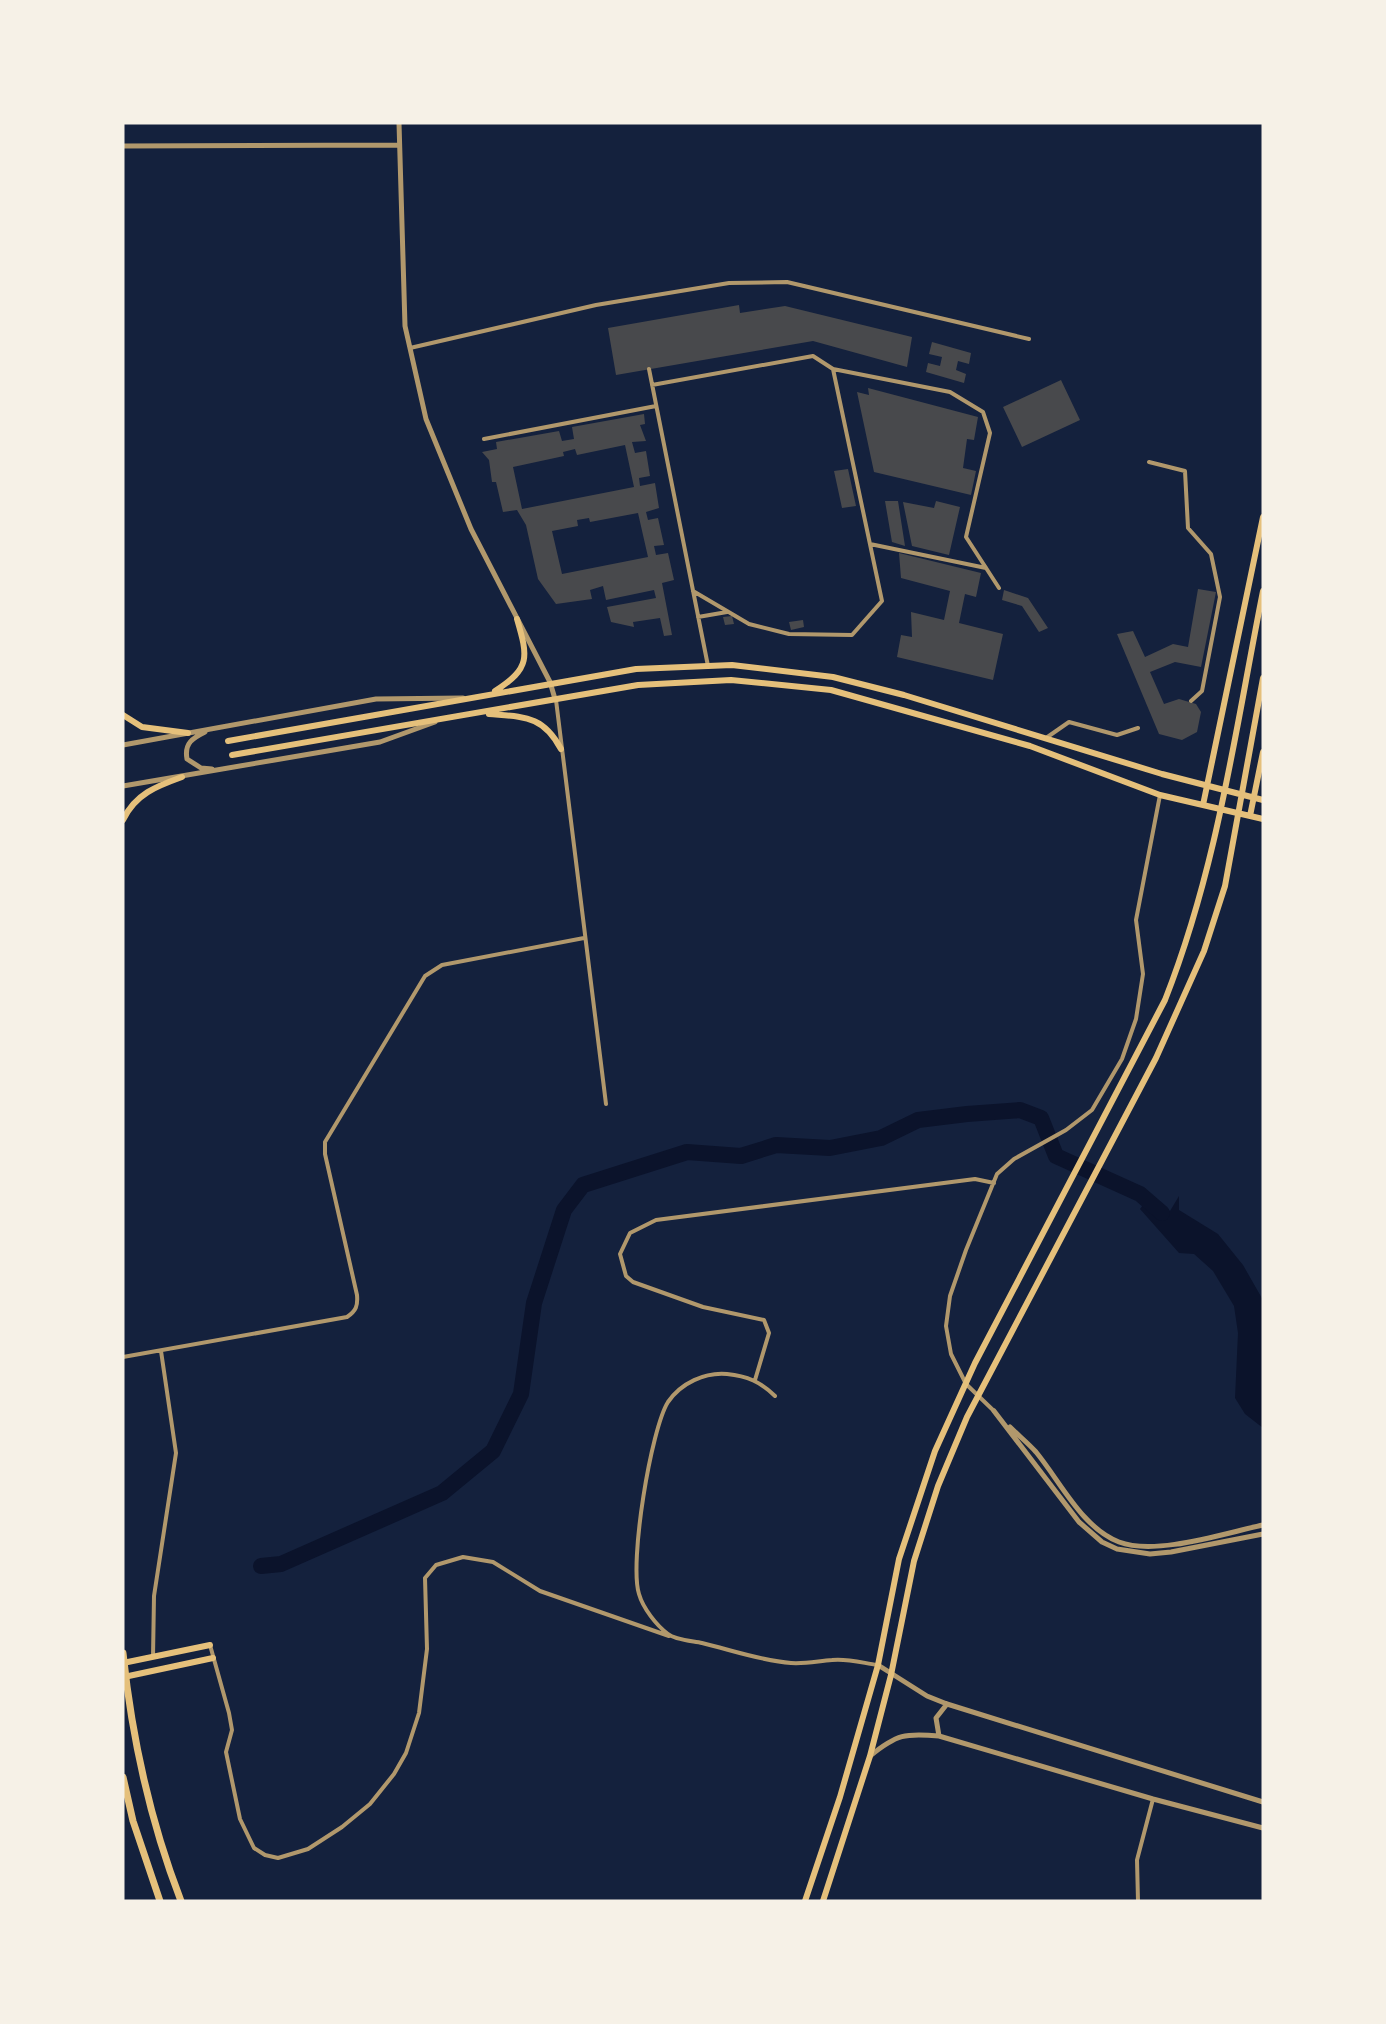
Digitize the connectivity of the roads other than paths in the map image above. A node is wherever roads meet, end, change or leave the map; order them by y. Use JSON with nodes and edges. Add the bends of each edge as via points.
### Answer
{"nodes":[{"id":1,"x":399,"y":123,"type":"edge"},
{"id":2,"x":399,"y":145,"type":"junction"},
{"id":3,"x":123,"y":146,"type":"edge"},
{"id":4,"x":1029,"y":339,"type":"dead end"},
{"id":5,"x":409,"y":348,"type":"junction"},
{"id":6,"x":649,"y":369,"type":"dead end"},
{"id":7,"x":833,"y":369,"type":"junction"},
{"id":8,"x":652,"y":385,"type":"junction"},
{"id":9,"x":656,"y":406,"type":"junction"},
{"id":10,"x":484,"y":439,"type":"dead end"},
{"id":11,"x":1149,"y":462,"type":"dead end"},
{"id":12,"x":1263,"y":517,"type":"edge"},
{"id":13,"x":870,"y":544,"type":"junction"},
{"id":14,"x":986,"y":568,"type":"junction"},
{"id":15,"x":999,"y":588,"type":"dead end"},
{"id":16,"x":693,"y":591,"type":"junction"},
{"id":17,"x":1263,"y":591,"type":"edge"},
{"id":18,"x":728,"y":612,"type":"junction"},
{"id":19,"x":698,"y":617,"type":"junction"},
{"id":20,"x":517,"y":619,"type":"junction"},
{"id":21,"x":708,"y":666,"type":"junction"},
{"id":22,"x":1263,"y":678,"type":"edge"},
{"id":23,"x":550,"y":682,"type":"junction"},
{"id":24,"x":491,"y":693,"type":"junction"},
{"id":25,"x":465,"y":698,"type":"junction"},
{"id":26,"x":555,"y":699,"type":"junction"},
{"id":27,"x":1191,"y":701,"type":"dead end"},
{"id":28,"x":479,"y":713,"type":"junction"},
{"id":29,"x":123,"y":715,"type":"edge"},
{"id":30,"x":441,"y":720,"type":"junction"},
{"id":31,"x":1138,"y":728,"type":"dead end"},
{"id":32,"x":212,"y":729,"type":"junction"},
{"id":33,"x":188,"y":733,"type":"junction"},
{"id":34,"x":1046,"y":738,"type":"junction"},
{"id":35,"x":228,"y":741,"type":"dead end"},
{"id":36,"x":123,"y":745,"type":"edge"},
{"id":37,"x":561,"y":750,"type":"junction"},
{"id":38,"x":1263,"y":752,"type":"edge"},
{"id":39,"x":232,"y":755,"type":"dead end"},
{"id":40,"x":221,"y":770,"type":"junction"},
{"id":41,"x":182,"y":777,"type":"junction"},
{"id":42,"x":1207,"y":785,"type":"junction"},
{"id":43,"x":123,"y":786,"type":"edge"},
{"id":44,"x":1160,"y":795,"type":"junction"},
{"id":45,"x":1254,"y":797,"type":"junction"},
{"id":46,"x":1263,"y":800,"type":"edge"},
{"id":47,"x":1203,"y":805,"type":"junction"},
{"id":48,"x":1250,"y":816,"type":"junction"},
{"id":49,"x":1263,"y":819,"type":"edge"},
{"id":50,"x":123,"y":820,"type":"edge"},
{"id":51,"x":584,"y":938,"type":"junction"},
{"id":52,"x":606,"y":1104,"type":"dead end"},
{"id":53,"x":994,"y":1183,"type":"junction"},
{"id":54,"x":161,"y":1351,"type":"junction"},
{"id":55,"x":123,"y":1357,"type":"edge"},
{"id":56,"x":755,"y":1380,"type":"junction"},
{"id":57,"x":775,"y":1396,"type":"dead end"},
{"id":58,"x":994,"y":1411,"type":"junction"},
{"id":59,"x":1263,"y":1525,"type":"edge"},
{"id":60,"x":1263,"y":1534,"type":"edge"},
{"id":61,"x":669,"y":1636,"type":"junction"},
{"id":62,"x":210,"y":1645,"type":"joint"},
{"id":63,"x":123,"y":1653,"type":"edge"},
{"id":64,"x":153,"y":1657,"type":"junction"},
{"id":65,"x":213,"y":1658,"type":"junction"},
{"id":66,"x":123,"y":1663,"type":"edge"},
{"id":67,"x":878,"y":1665,"type":"junction"},
{"id":68,"x":891,"y":1675,"type":"junction"},
{"id":69,"x":123,"y":1677,"type":"edge"},
{"id":70,"x":947,"y":1704,"type":"junction"},
{"id":71,"x":939,"y":1736,"type":"junction"},
{"id":72,"x":870,"y":1756,"type":"junction"},
{"id":73,"x":123,"y":1777,"type":"edge"},
{"id":74,"x":1153,"y":1799,"type":"junction"},
{"id":75,"x":1263,"y":1802,"type":"edge"},
{"id":76,"x":1263,"y":1828,"type":"edge"},
{"id":77,"x":160,"y":1901,"type":"edge"},
{"id":78,"x":181,"y":1901,"type":"edge"},
{"id":79,"x":805,"y":1901,"type":"edge"},
{"id":80,"x":823,"y":1901,"type":"edge"},
{"id":81,"x":1138,"y":1901,"type":"edge"}],
"edges":[{"from":1,"to":2,"type":"street"},
{"from":2,"to":3,"type":"street"},
{"from":2,"to":5,"type":"street"},
{"from":4,"to":5,"type":"street","via":[[787,282],[729,283],[596,305]]},
{"from":5,"to":20,"type":"street","via":[[426,419],[471,529]]},
{"from":6,"to":8,"type":"street"},
{"from":7,"to":8,"type":"street","via":[[813,356]]},
{"from":7,"to":13,"type":"street"},
{"from":7,"to":14,"type":"street","via":[[950,392],[983,412],[990,433],[966,537]]},
{"from":8,"to":9,"type":"street"},
{"from":9,"to":10,"type":"street"},
{"from":9,"to":16,"type":"street"},
{"from":11,"to":27,"type":"street","via":[[1185,471],[1188,528],[1211,554],[1220,597],[1202,691]]},
{"from":12,"to":42,"type":"main road"},
{"from":13,"to":14,"type":"street"},
{"from":13,"to":18,"type":"street","via":[[882,601],[852,635],[789,634],[749,624]]},
{"from":14,"to":15,"type":"street"},
{"from":16,"to":18,"type":"street"},
{"from":16,"to":19,"type":"street"},
{"from":17,"to":67,"type":"main road","via":[[1219,823],[1188,942],[1151,1029],[952,1411],[899,1559]]},
{"from":18,"to":19,"type":"street"},
{"from":19,"to":21,"type":"street"},
{"from":20,"to":23,"type":"street"},
{"from":20,"to":24,"type":"main road","via":[[526,649],[525,662],[509,681]]},
{"from":21,"to":23,"type":"main road","via":[[636,669]]},
{"from":21,"to":34,"type":"main road","via":[[732,665],[833,677]]},
{"from":22,"to":68,"type":"main road","via":[[1225,886],[1204,951],[1156,1059],[967,1417],[938,1486],[914,1561]]},
{"from":23,"to":24,"type":"main road"},
{"from":23,"to":26,"type":"street"},
{"from":24,"to":25,"type":"main road"},
{"from":25,"to":32,"type":"street","via":[[376,699]]},
{"from":25,"to":35,"type":"main road"},
{"from":26,"to":28,"type":"main road"},
{"from":26,"to":37,"type":"street"},
{"from":26,"to":44,"type":"main road","via":[[638,684],[731,680],[831,690],[1030,746]]},
{"from":28,"to":30,"type":"main road"},
{"from":28,"to":37,"type":"main road","via":[[535,720],[551,733]]},
{"from":29,"to":33,"type":"main road","via":[[142,728]]},
{"from":30,"to":39,"type":"main road"},
{"from":30,"to":40,"type":"street","via":[[380,742]]},
{"from":31,"to":34,"type":"street","via":[[1118,735],[1069,722]]},
{"from":32,"to":33,"type":"street"},
{"from":32,"to":40,"type":"street","via":[[188,743],[185,751],[187,759],[201,768]]},
{"from":33,"to":36,"type":"street"},
{"from":34,"to":42,"type":"main road"},
{"from":37,"to":51,"type":"street"},
{"from":38,"to":45,"type":"main road"},
{"from":40,"to":41,"type":"street"},
{"from":41,"to":43,"type":"street"},
{"from":41,"to":50,"type":"main road","via":[[147,791]]},
{"from":42,"to":45,"type":"main road"},
{"from":42,"to":47,"type":"main road"},
{"from":44,"to":47,"type":"main road"},
{"from":44,"to":53,"type":"street","via":[[1136,920],[1143,974],[1136,1019],[1122,1059],[1092,1110],[1066,1130],[1014,1159]]},
{"from":45,"to":46,"type":"main road"},
{"from":45,"to":48,"type":"main road"},
{"from":47,"to":48,"type":"main road"},
{"from":48,"to":49,"type":"main road"},
{"from":51,"to":52,"type":"street"},
{"from":51,"to":54,"type":"street","via":[[442,964],[425,976],[325,1142],[357,1295],[355,1312],[347,1317]]},
{"from":53,"to":56,"type":"street","via":[[975,1179],[656,1220],[630,1233],[620,1254],[626,1276],[633,1282],[704,1307],[764,1320],[769,1333]]},
{"from":53,"to":58,"type":"street","via":[[951,1296],[946,1326],[951,1354],[966,1384]]},
{"from":54,"to":55,"type":"street"},
{"from":54,"to":64,"type":"street","via":[[177,1453],[154,1596]]},
{"from":56,"to":57,"type":"street"},
{"from":56,"to":61,"type":"street","via":[[722,1374],[702,1377],[683,1387],[669,1401],[658,1421],[636,1579],[645,1609]]},
{"from":58,"to":59,"type":"street","via":[[1035,1451],[1086,1517],[1120,1542],[1168,1544]]},
{"from":58,"to":60,"type":"street","via":[[1079,1522],[1110,1546],[1150,1554]]},
{"from":61,"to":65,"type":"street","via":[[540,1591],[493,1562],[463,1557],[436,1565],[425,1578],[427,1649],[418,1713],[406,1753],[370,1804],[351,1820],[308,1849],[278,1858],[254,1848],[240,1819],[226,1752],[232,1730]]},
{"from":61,"to":67,"type":"street","via":[[789,1663],[834,1659]]},
{"from":62,"to":64,"type":"main road"},
{"from":62,"to":65,"type":"street"},
{"from":63,"to":78,"type":"highway","via":[[144,1780]]},
{"from":64,"to":66,"type":"main road"},
{"from":65,"to":69,"type":"main road"},
{"from":67,"to":68,"type":"street"},
{"from":67,"to":79,"type":"main road"},
{"from":68,"to":70,"type":"street"},
{"from":68,"to":72,"type":"main road"},
{"from":70,"to":71,"type":"street","via":[[936,1719]]},
{"from":70,"to":75,"type":"street"},
{"from":71,"to":72,"type":"street","via":[[908,1733],[892,1738]]},
{"from":71,"to":74,"type":"street"},
{"from":72,"to":80,"type":"main road"},
{"from":73,"to":77,"type":"highway"},
{"from":74,"to":76,"type":"street"},
{"from":74,"to":81,"type":"street","via":[[1137,1860]]}]}
